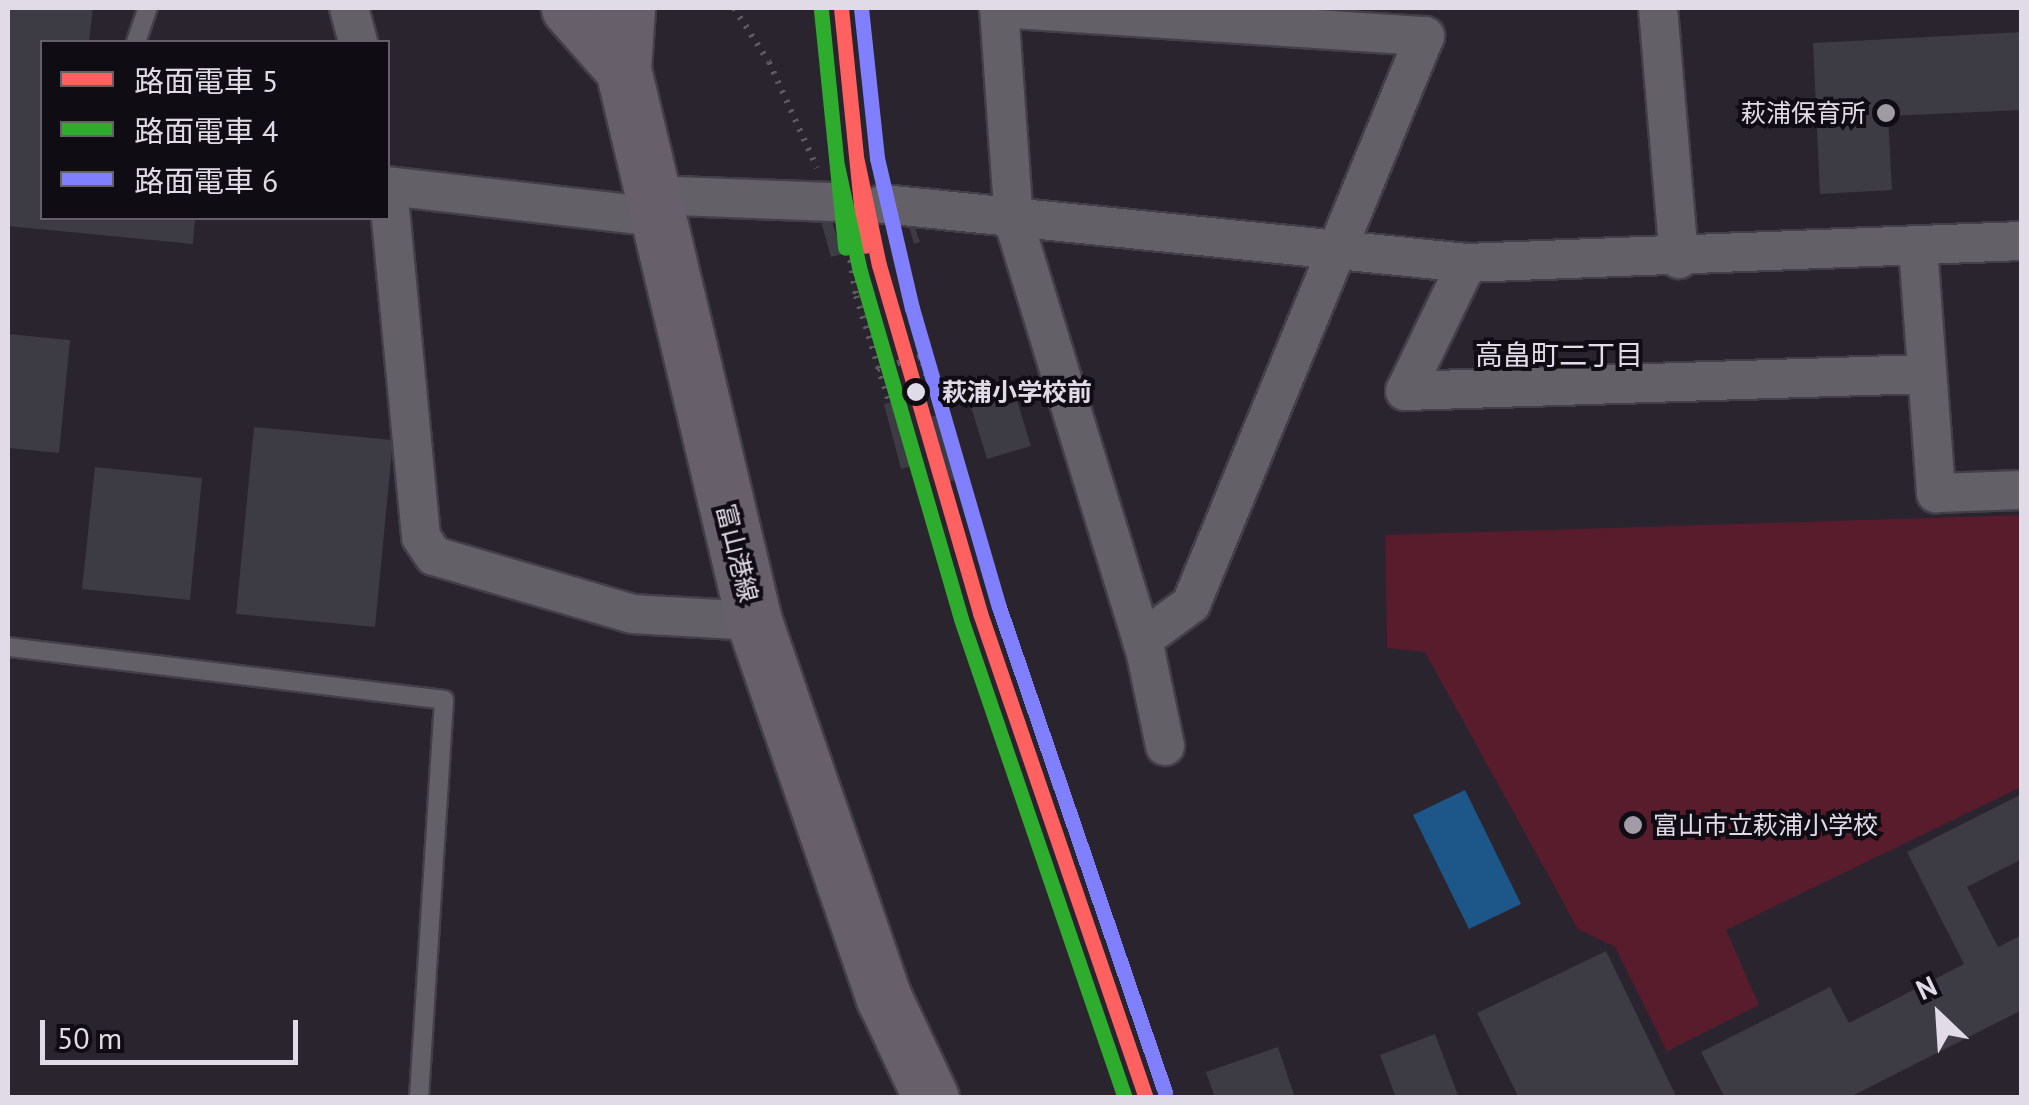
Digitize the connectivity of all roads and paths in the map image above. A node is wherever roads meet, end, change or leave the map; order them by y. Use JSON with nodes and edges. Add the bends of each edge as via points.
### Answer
{"nodes":[{"id":1,"x":148,"y":8,"type":"edge"},
{"id":2,"x":349,"y":8,"type":"edge"},
{"id":3,"x":569,"y":8,"type":"edge"},
{"id":4,"x":627,"y":8,"type":"edge"},
{"id":5,"x":734,"y":8,"type":"edge"},
{"id":6,"x":999,"y":8,"type":"edge"},
{"id":7,"x":1658,"y":8,"type":"edge"},
{"id":8,"x":137,"y":40,"type":"edge"},
{"id":9,"x":357,"y":40,"type":"edge"},
{"id":10,"x":623,"y":68,"type":"junction"},
{"id":11,"x":390,"y":186,"type":"edge"},
{"id":12,"x":831,"y":202,"type":"junction"},
{"id":13,"x":888,"y":205,"type":"joint"},
{"id":14,"x":654,"y":206,"type":"junction"},
{"id":15,"x":390,"y":208,"type":"edge"},
{"id":16,"x":1014,"y":222,"type":"junction"},
{"id":17,"x":2022,"y":241,"type":"edge"},
{"id":18,"x":1918,"y":248,"type":"junction"},
{"id":19,"x":1332,"y":251,"type":"junction"},
{"id":20,"x":1679,"y":259,"type":"junction"},
{"id":21,"x":1466,"y":263,"type":"junction"},
{"id":22,"x":920,"y":357,"type":"junction"},
{"id":23,"x":877,"y":369,"type":"junction"},
{"id":24,"x":1927,"y":374,"type":"junction"},
{"id":25,"x":930,"y":390,"type":"dead end"},
{"id":26,"x":889,"y":402,"type":"dead end"},
{"id":27,"x":2022,"y":490,"type":"edge"},
{"id":28,"x":754,"y":621,"type":"junction"},
{"id":29,"x":1142,"y":640,"type":"junction"},
{"id":30,"x":8,"y":647,"type":"edge"},
{"id":31,"x":1166,"y":746,"type":"dead end"},
{"id":32,"x":418,"y":1098,"type":"edge"},
{"id":33,"x":931,"y":1098,"type":"edge"}],
"edges":[{"from":1,"to":8,"type":"lane"},
{"from":2,"to":9,"type":"street"},
{"from":3,"to":10,"type":"main road","name":"富山港線"},
{"from":4,"to":10,"type":"main road"},
{"from":5,"to":12,"type":"path","via":[[768,62]]},
{"from":6,"to":16,"type":"street"},
{"from":6,"to":19,"type":"street","via":[[1425,36]]},
{"from":7,"to":20,"type":"street"},
{"from":10,"to":14,"type":"main road","name":"富山港線"},
{"from":11,"to":14,"type":"street"},
{"from":12,"to":14,"type":"street"},
{"from":12,"to":23,"type":"path","via":[[842,218]]},
{"from":13,"to":16,"type":"street"},
{"from":13,"to":22,"type":"path"},
{"from":14,"to":28,"type":"main road","name":"富山港線"},
{"from":15,"to":28,"type":"street","via":[[420,537],[434,556],[632,614]]},
{"from":16,"to":19,"type":"street"},
{"from":16,"to":29,"type":"street"},
{"from":17,"to":18,"type":"street"},
{"from":18,"to":20,"type":"street"},
{"from":18,"to":24,"type":"street"},
{"from":19,"to":21,"type":"street"},
{"from":19,"to":29,"type":"street","via":[[1191,604]]},
{"from":20,"to":21,"type":"street"},
{"from":21,"to":24,"type":"street","via":[[1405,391]]},
{"from":22,"to":23,"type":"path"},
{"from":22,"to":25,"type":"path"},
{"from":23,"to":26,"type":"path"},
{"from":24,"to":27,"type":"street","via":[[1936,493]]},
{"from":28,"to":33,"type":"main road","name":"富山港線","via":[[884,998]]},
{"from":29,"to":31,"type":"street"},
{"from":30,"to":32,"type":"lane","via":[[444,700]]}]}
